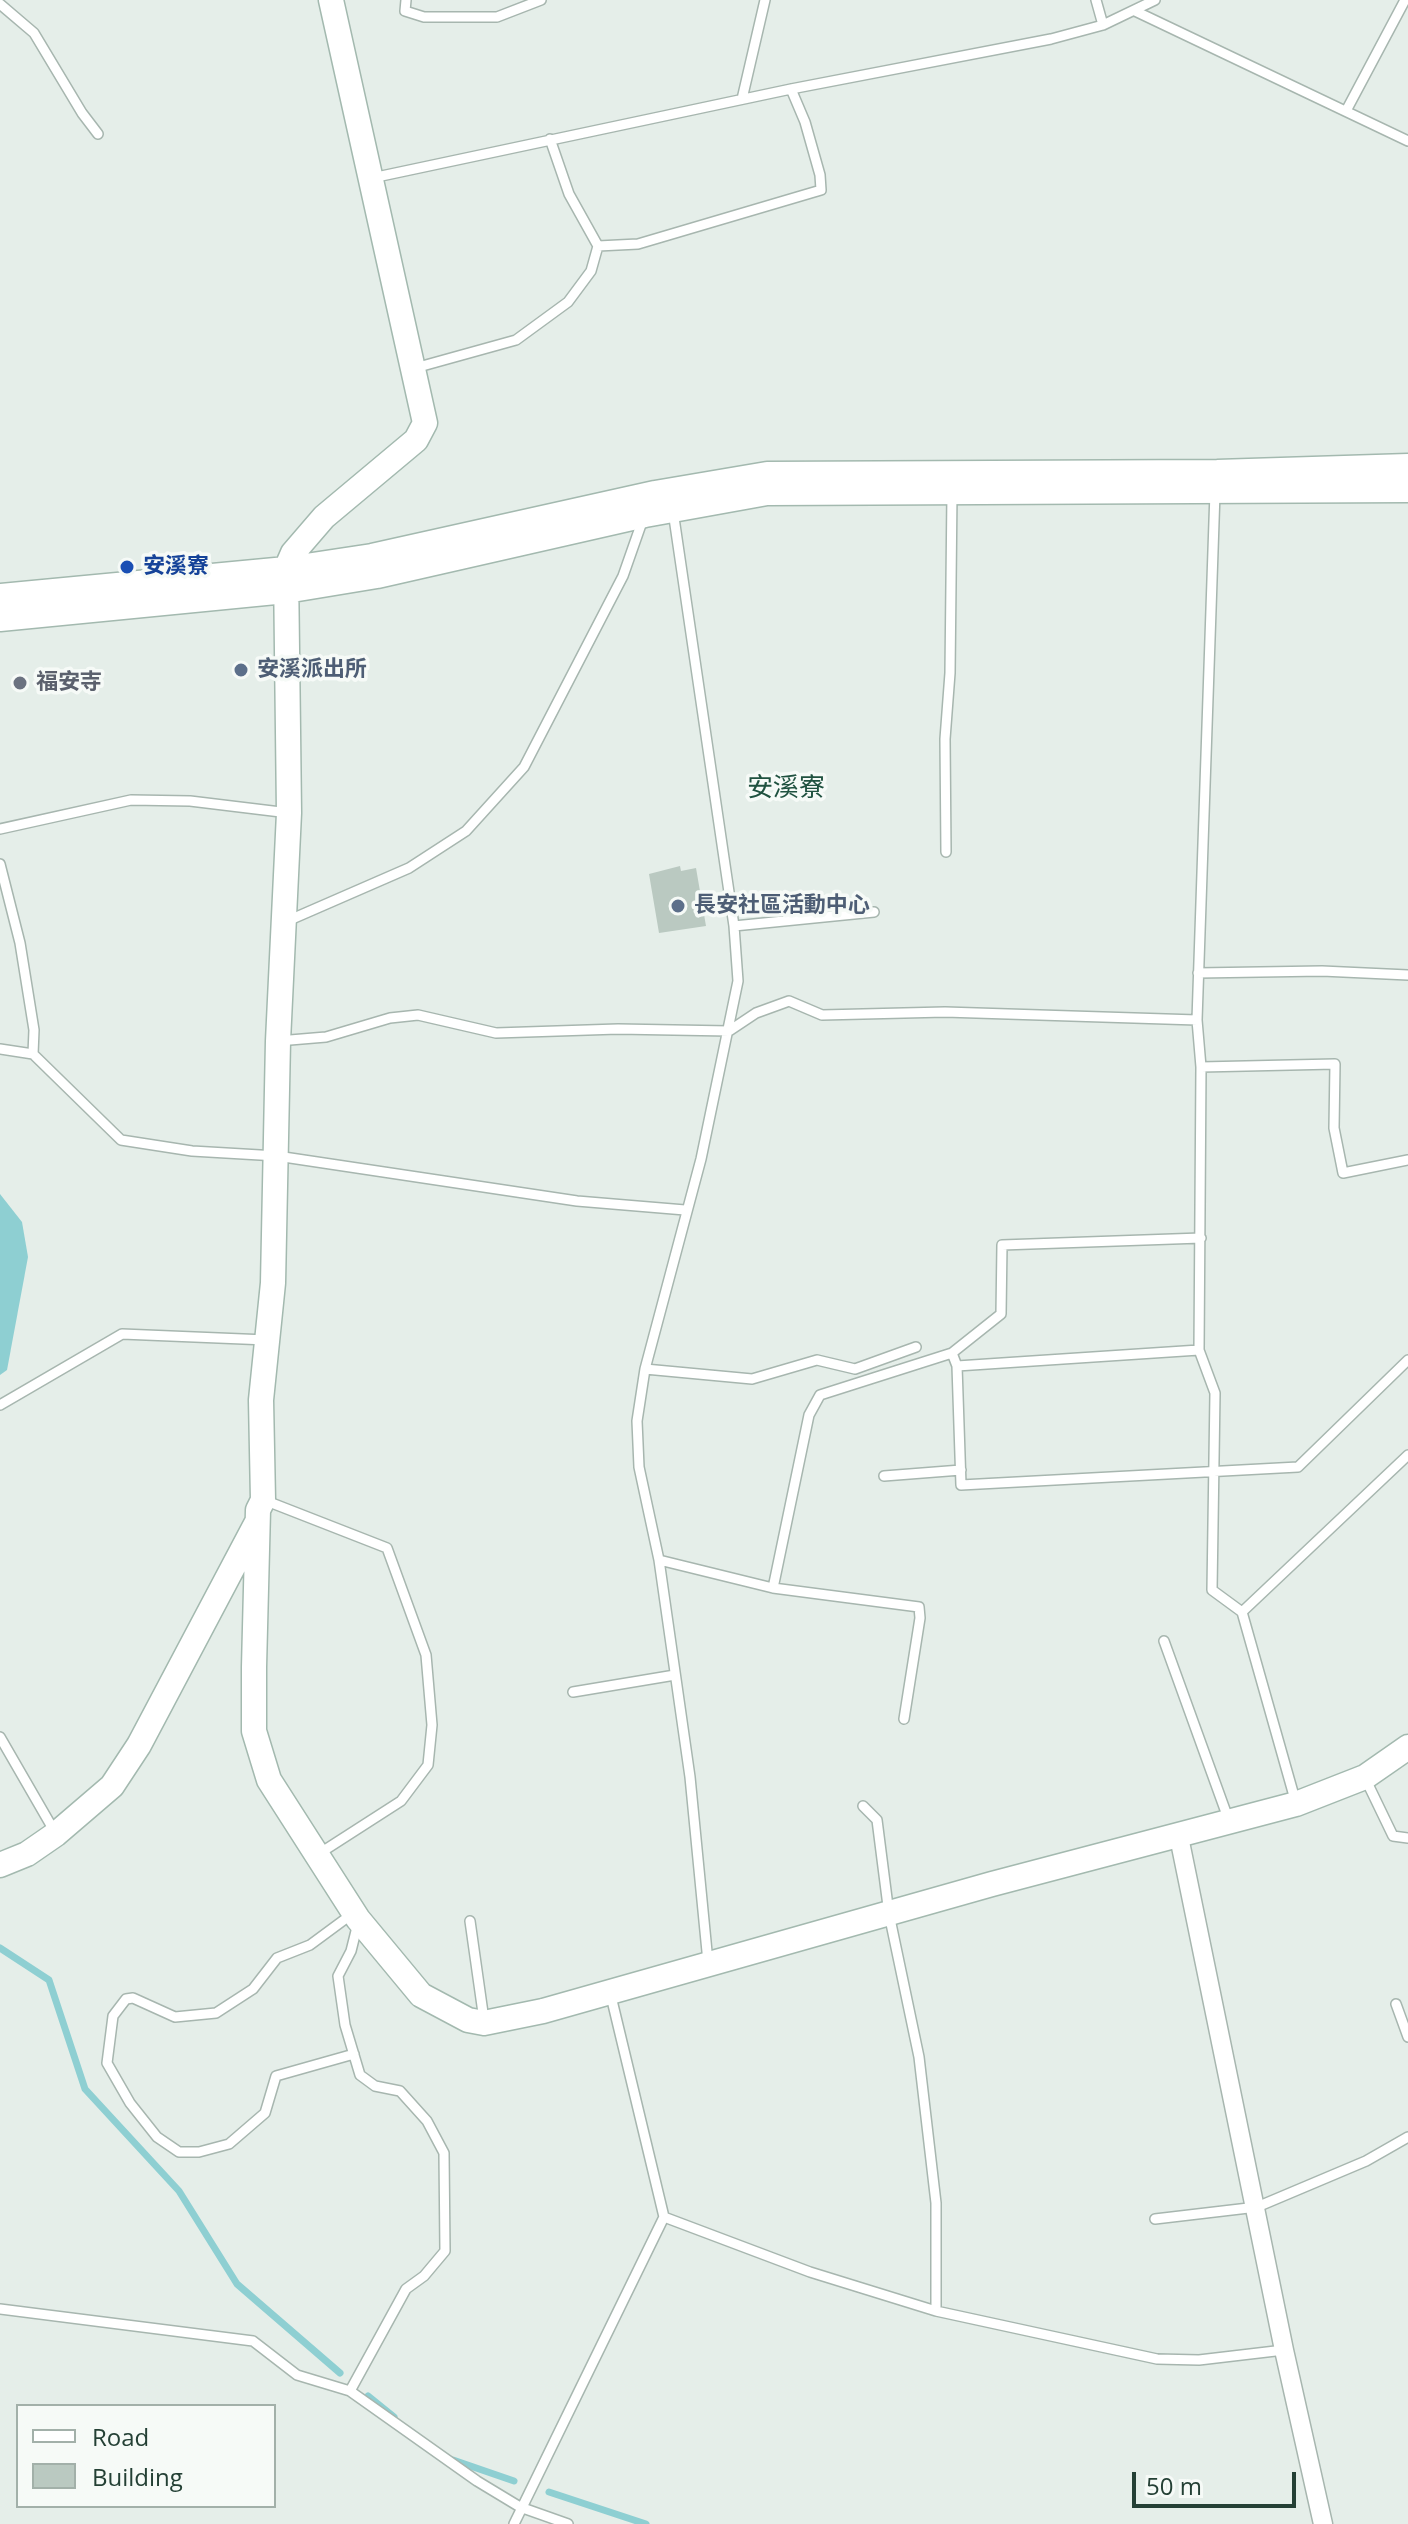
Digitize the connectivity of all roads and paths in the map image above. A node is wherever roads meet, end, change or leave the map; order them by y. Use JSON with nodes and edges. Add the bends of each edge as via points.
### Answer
{"nodes":[{"id":1,"x":331,"y":0,"type":"edge"},
{"id":2,"x":406,"y":0,"type":"edge"},
{"id":3,"x":541,"y":0,"type":"edge"},
{"id":4,"x":765,"y":0,"type":"edge"},
{"id":5,"x":1096,"y":0,"type":"edge"},
{"id":6,"x":1155,"y":0,"type":"edge"},
{"id":7,"x":1405,"y":0,"type":"edge"},
{"id":8,"x":0,"y":4,"type":"edge"},
{"id":9,"x":1135,"y":11,"type":"junction"},
{"id":10,"x":1103,"y":25,"type":"junction"},
{"id":11,"x":791,"y":89,"type":"junction"},
{"id":12,"x":742,"y":99,"type":"junction"},
{"id":13,"x":1346,"y":111,"type":"junction"},
{"id":14,"x":98,"y":134,"type":"dead end"},
{"id":15,"x":550,"y":139,"type":"junction"},
{"id":16,"x":1408,"y":141,"type":"edge"},
{"id":17,"x":371,"y":179,"type":"junction"},
{"id":18,"x":598,"y":246,"type":"junction"},
{"id":19,"x":415,"y":368,"type":"junction"},
{"id":20,"x":1408,"y":466,"type":"edge"},
{"id":21,"x":1408,"y":490,"type":"edge"},
{"id":22,"x":1215,"y":492,"type":"junction"},
{"id":23,"x":952,"y":493,"type":"junction"},
{"id":24,"x":650,"y":504,"type":"junction"},
{"id":25,"x":673,"y":510,"type":"junction"},
{"id":26,"x":286,"y":580,"type":"junction"},
{"id":27,"x":0,"y":596,"type":"edge"},
{"id":28,"x":0,"y":619,"type":"edge"},
{"id":29,"x":289,"y":813,"type":"junction"},
{"id":30,"x":0,"y":829,"type":"edge"},
{"id":31,"x":946,"y":852,"type":"dead end"},
{"id":32,"x":0,"y":864,"type":"edge"},
{"id":33,"x":874,"y":912,"type":"dead end"},
{"id":34,"x":283,"y":923,"type":"junction"},
{"id":35,"x":734,"y":926,"type":"junction"},
{"id":36,"x":1198,"y":973,"type":"junction"},
{"id":37,"x":1408,"y":975,"type":"edge"},
{"id":38,"x":1197,"y":1020,"type":"junction"},
{"id":39,"x":729,"y":1031,"type":"junction"},
{"id":40,"x":278,"y":1041,"type":"junction"},
{"id":41,"x":0,"y":1049,"type":"edge"},
{"id":42,"x":33,"y":1054,"type":"junction"},
{"id":43,"x":1201,"y":1067,"type":"junction"},
{"id":44,"x":277,"y":1156,"type":"junction"},
{"id":45,"x":1408,"y":1160,"type":"edge"},
{"id":46,"x":685,"y":1210,"type":"junction"},
{"id":47,"x":1201,"y":1238,"type":"junction"},
{"id":48,"x":267,"y":1340,"type":"junction"},
{"id":49,"x":916,"y":1347,"type":"dead end"},
{"id":50,"x":1199,"y":1350,"type":"junction"},
{"id":51,"x":952,"y":1353,"type":"junction"},
{"id":52,"x":1408,"y":1360,"type":"edge"},
{"id":53,"x":957,"y":1366,"type":"junction"},
{"id":54,"x":645,"y":1369,"type":"junction"},
{"id":55,"x":0,"y":1405,"type":"edge"},
{"id":56,"x":1408,"y":1455,"type":"edge"},
{"id":57,"x":961,"y":1470,"type":"junction"},
{"id":58,"x":1212,"y":1471,"type":"junction"},
{"id":59,"x":884,"y":1476,"type":"dead end"},
{"id":60,"x":260,"y":1510,"type":"junction"},
{"id":61,"x":659,"y":1560,"type":"junction"},
{"id":62,"x":773,"y":1588,"type":"junction"},
{"id":63,"x":1242,"y":1612,"type":"junction"},
{"id":64,"x":1164,"y":1641,"type":"dead end"},
{"id":65,"x":675,"y":1675,"type":"junction"},
{"id":66,"x":573,"y":1692,"type":"dead end"},
{"id":67,"x":904,"y":1719,"type":"dead end"},
{"id":68,"x":0,"y":1737,"type":"edge"},
{"id":69,"x":1408,"y":1747,"type":"edge"},
{"id":70,"x":1365,"y":1777,"type":"junction"},
{"id":71,"x":1296,"y":1804,"type":"junction"},
{"id":72,"x":863,"y":1806,"type":"dead end"},
{"id":73,"x":1230,"y":1824,"type":"junction"},
{"id":74,"x":56,"y":1834,"type":"junction"},
{"id":75,"x":1179,"y":1837,"type":"junction"},
{"id":76,"x":1408,"y":1838,"type":"edge"},
{"id":77,"x":317,"y":1855,"type":"junction"},
{"id":78,"x":0,"y":1865,"type":"edge"},
{"id":79,"x":889,"y":1914,"type":"junction"},
{"id":80,"x":356,"y":1916,"type":"junction"},
{"id":81,"x":470,"y":1921,"type":"dead end"},
{"id":82,"x":709,"y":1965,"type":"junction"},
{"id":83,"x":610,"y":1989,"type":"junction"},
{"id":84,"x":1396,"y":2004,"type":"dead end"},
{"id":85,"x":484,"y":2023,"type":"junction"},
{"id":86,"x":1408,"y":2037,"type":"edge"},
{"id":87,"x":354,"y":2054,"type":"junction"},
{"id":88,"x":1408,"y":2137,"type":"edge"},
{"id":89,"x":1257,"y":2207,"type":"junction"},
{"id":90,"x":664,"y":2217,"type":"junction"},
{"id":91,"x":1155,"y":2219,"type":"dead end"},
{"id":92,"x":0,"y":2309,"type":"edge"},
{"id":93,"x":936,"y":2311,"type":"junction"},
{"id":94,"x":1284,"y":2350,"type":"junction"},
{"id":95,"x":350,"y":2391,"type":"junction"},
{"id":96,"x":520,"y":2507,"type":"junction"},
{"id":97,"x":514,"y":2524,"type":"edge"},
{"id":98,"x":568,"y":2524,"type":"edge"},
{"id":99,"x":1323,"y":2524,"type":"edge"}],
"edges":[{"from":1,"to":17,"type":"street"},
{"from":2,"to":3,"type":"lane","via":[[405,11],[424,17],[497,17]]},
{"from":4,"to":12,"type":"lane"},
{"from":5,"to":10,"type":"lane"},
{"from":6,"to":9,"type":"lane"},
{"from":7,"to":13,"type":"lane"},
{"from":8,"to":14,"type":"lane","via":[[34,33]]},
{"from":9,"to":10,"type":"lane"},
{"from":9,"to":13,"type":"lane"},
{"from":10,"to":11,"type":"lane"},
{"from":11,"to":12,"type":"lane"},
{"from":11,"to":18,"type":"lane","via":[[805,122],[821,190],[638,244]]},
{"from":12,"to":15,"type":"lane"},
{"from":13,"to":16,"type":"lane"},
{"from":15,"to":17,"type":"lane"},
{"from":15,"to":18,"type":"lane","via":[[569,194]]},
{"from":17,"to":19,"type":"street"},
{"from":18,"to":19,"type":"lane","via":[[591,271],[568,302],[516,340]]},
{"from":19,"to":26,"type":"street","via":[[425,423],[416,440],[324,517],[293,553]]},
{"from":20,"to":24,"type":"street","via":[[767,474]]},
{"from":21,"to":22,"type":"street"},
{"from":22,"to":23,"type":"street"},
{"from":22,"to":36,"type":"lane"},
{"from":23,"to":25,"type":"street","via":[[767,493]]},
{"from":23,"to":31,"type":"lane"},
{"from":24,"to":25,"type":"street"},
{"from":24,"to":26,"type":"street","via":[[377,576]]},
{"from":24,"to":34,"type":"lane","via":[[623,576],[524,767],[466,831],[409,868]]},
{"from":25,"to":35,"type":"lane"},
{"from":26,"to":27,"type":"street"},
{"from":26,"to":28,"type":"street"},
{"from":26,"to":29,"type":"street"},
{"from":29,"to":30,"type":"lane","via":[[131,800]]},
{"from":29,"to":34,"type":"street"},
{"from":32,"to":42,"type":"lane","via":[[20,943]]},
{"from":33,"to":35,"type":"lane"},
{"from":34,"to":40,"type":"street"},
{"from":35,"to":39,"type":"lane","via":[[738,981]]},
{"from":36,"to":37,"type":"lane"},
{"from":36,"to":38,"type":"lane"},
{"from":38,"to":39,"type":"lane","via":[[945,1012],[822,1015],[789,1001],[756,1013]]},
{"from":38,"to":43,"type":"lane"},
{"from":39,"to":40,"type":"lane","via":[[496,1033],[418,1015],[326,1037]]},
{"from":39,"to":46,"type":"lane"},
{"from":40,"to":44,"type":"street"},
{"from":41,"to":42,"type":"lane"},
{"from":42,"to":44,"type":"lane","via":[[121,1140]]},
{"from":43,"to":45,"type":"lane","via":[[1335,1064],[1334,1128],[1343,1173]]},
{"from":43,"to":47,"type":"lane"},
{"from":44,"to":46,"type":"lane","via":[[577,1201]]},
{"from":44,"to":48,"type":"street"},
{"from":46,"to":54,"type":"lane"},
{"from":47,"to":50,"type":"lane"},
{"from":47,"to":51,"type":"lane","via":[[1002,1245],[1001,1314]]},
{"from":48,"to":55,"type":"lane","via":[[122,1334]]},
{"from":48,"to":60,"type":"street"},
{"from":49,"to":54,"type":"lane","via":[[855,1369],[817,1360],[752,1379]]},
{"from":50,"to":53,"type":"lane"},
{"from":50,"to":58,"type":"lane","via":[[1215,1393]]},
{"from":51,"to":53,"type":"lane"},
{"from":51,"to":62,"type":"lane","via":[[820,1395],[809,1415]]},
{"from":52,"to":58,"type":"lane","via":[[1298,1467]]},
{"from":53,"to":57,"type":"lane"},
{"from":54,"to":61,"type":"lane","via":[[637,1421],[639,1467]]},
{"from":56,"to":63,"type":"lane"},
{"from":57,"to":58,"type":"lane","via":[[961,1485]]},
{"from":57,"to":59,"type":"lane"},
{"from":58,"to":63,"type":"lane","via":[[1212,1590]]},
{"from":60,"to":74,"type":"street","via":[[139,1745],[112,1786]]},
{"from":60,"to":77,"type":"street","via":[[254,1731],[269,1780]]},
{"from":60,"to":77,"type":"lane","via":[[387,1548],[426,1655],[432,1725],[428,1765],[401,1801]]},
{"from":61,"to":62,"type":"lane"},
{"from":61,"to":65,"type":"lane"},
{"from":62,"to":67,"type":"lane","via":[[919,1607]]},
{"from":63,"to":71,"type":"lane"},
{"from":64,"to":73,"type":"lane"},
{"from":65,"to":66,"type":"lane"},
{"from":65,"to":82,"type":"lane"},
{"from":68,"to":74,"type":"lane"},
{"from":69,"to":70,"type":"street"},
{"from":70,"to":71,"type":"street"},
{"from":70,"to":76,"type":"lane","via":[[1393,1836]]},
{"from":71,"to":73,"type":"street"},
{"from":72,"to":79,"type":"lane","via":[[877,1820]]},
{"from":73,"to":75,"type":"street"},
{"from":74,"to":78,"type":"street"},
{"from":75,"to":79,"type":"street"},
{"from":75,"to":89,"type":"street"},
{"from":77,"to":80,"type":"street"},
{"from":79,"to":82,"type":"street"},
{"from":79,"to":93,"type":"lane","via":[[919,2057],[936,2203]]},
{"from":80,"to":85,"type":"street","via":[[421,1995]]},
{"from":80,"to":87,"type":"lane","via":[[351,1951],[338,1976]]},
{"from":80,"to":87,"type":"lane","via":[[310,1945],[277,1958],[253,1989],[216,2013],[175,2017],[126,1999],[113,2016],[107,2063],[157,2137],[179,2152],[199,2152],[229,2144],[265,2113],[276,2076]]},
{"from":81,"to":85,"type":"lane"},
{"from":82,"to":83,"type":"street"},
{"from":83,"to":85,"type":"street"},
{"from":83,"to":90,"type":"lane"},
{"from":84,"to":86,"type":"lane"},
{"from":87,"to":95,"type":"lane","via":[[360,2075],[375,2086],[400,2091],[444,2153],[445,2251],[406,2289]]},
{"from":88,"to":89,"type":"lane","via":[[1366,2161]]},
{"from":89,"to":91,"type":"lane"},
{"from":89,"to":94,"type":"street"},
{"from":90,"to":93,"type":"lane","via":[[810,2272]]},
{"from":90,"to":96,"type":"lane"},
{"from":92,"to":95,"type":"lane","via":[[253,2341],[297,2375]]},
{"from":93,"to":94,"type":"lane","via":[[1157,2359]]},
{"from":94,"to":99,"type":"street"},
{"from":95,"to":96,"type":"lane"},
{"from":96,"to":97,"type":"lane"},
{"from":96,"to":98,"type":"lane"}]}
